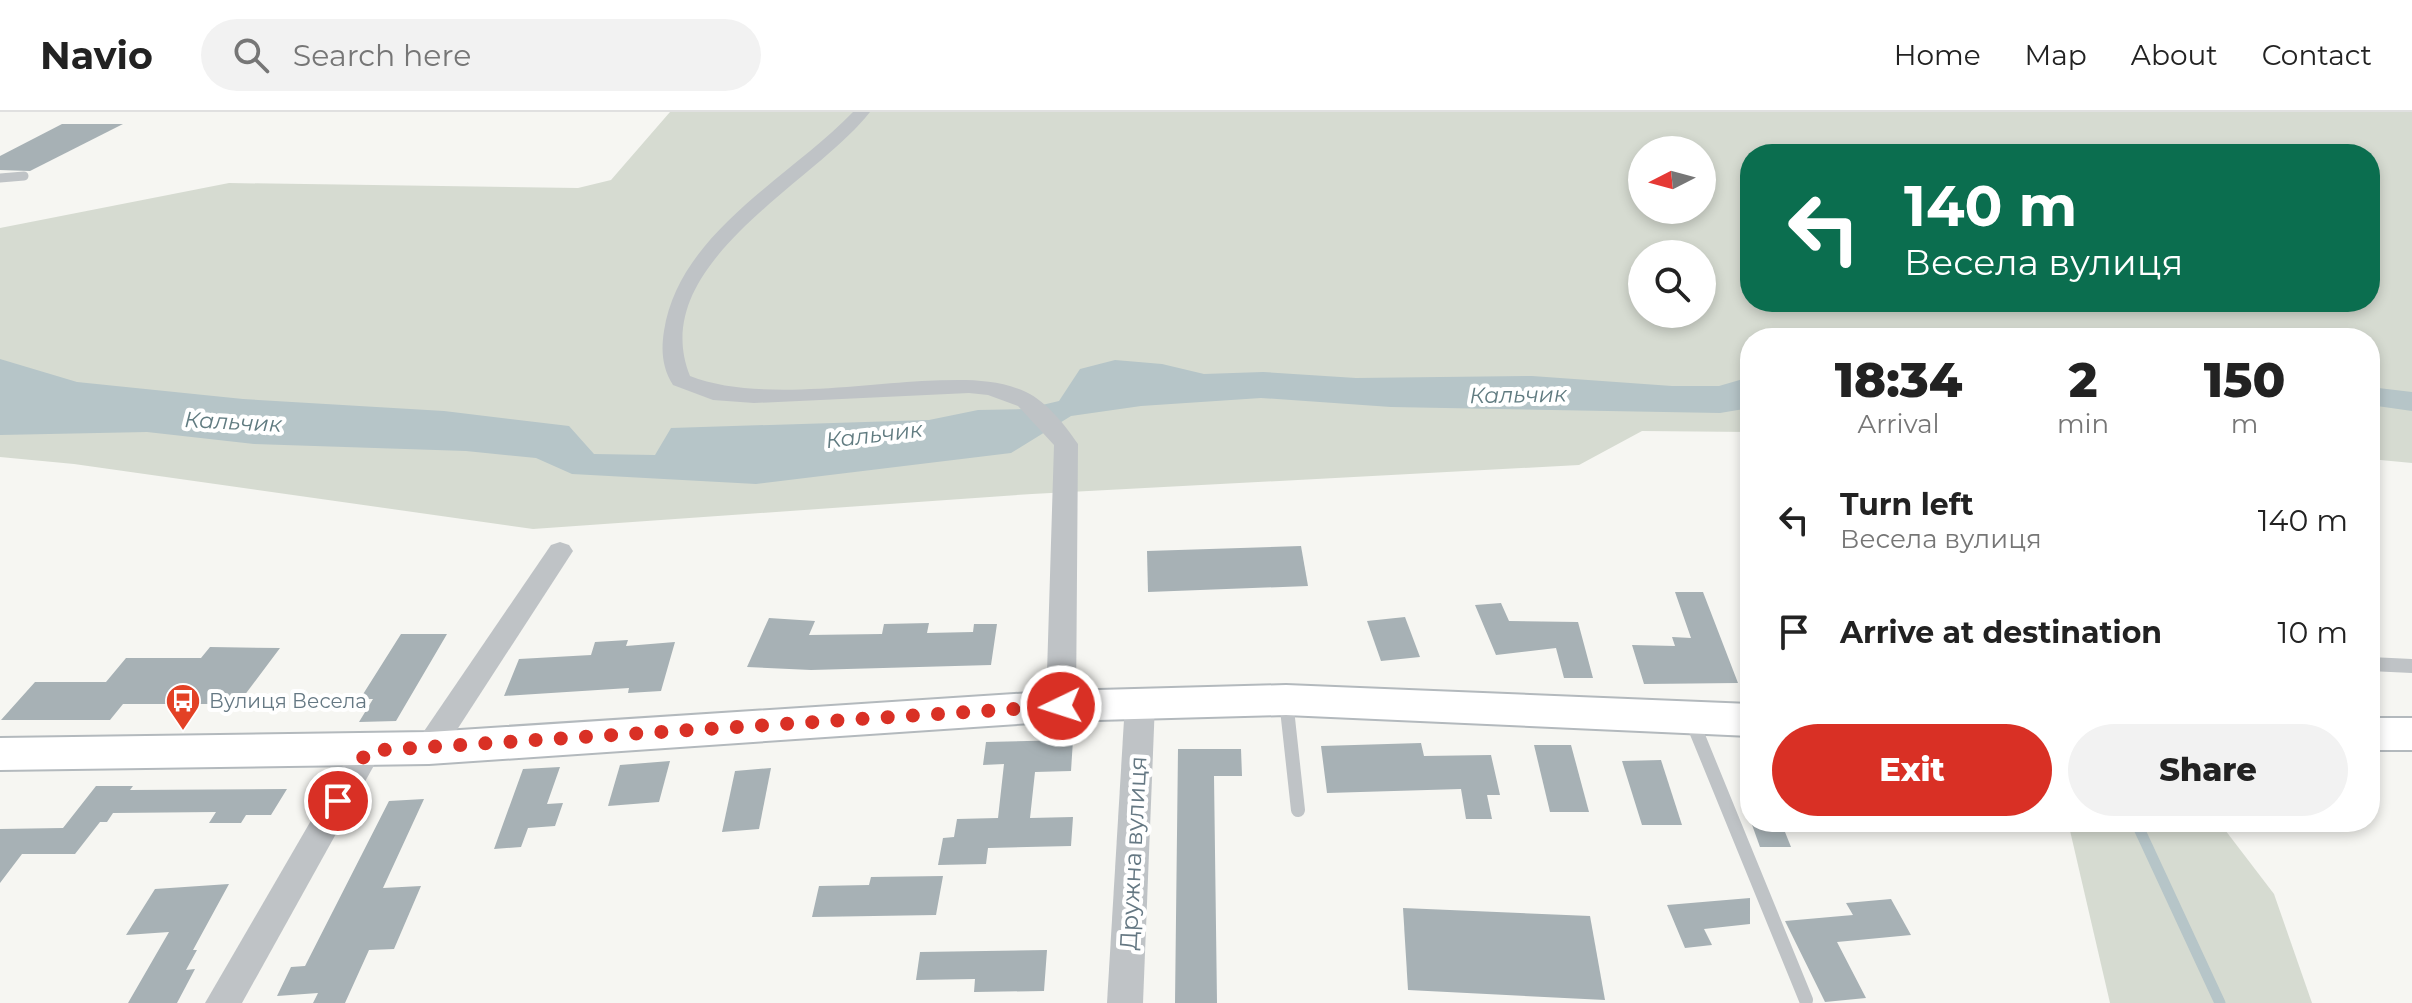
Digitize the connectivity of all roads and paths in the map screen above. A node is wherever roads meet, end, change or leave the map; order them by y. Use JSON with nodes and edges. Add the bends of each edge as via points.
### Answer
{"nodes":[{"id":1,"x":862,"y":112,"type":"edge"},
{"id":2,"x":24,"y":176,"type":"dead end"},
{"id":3,"x":0,"y":178,"type":"edge"},
{"id":4,"x":560,"y":551,"type":"dead end"},
{"id":5,"x":2380,"y":664,"type":"edge"},
{"id":6,"x":2412,"y":666,"type":"edge"},
{"id":7,"x":1286,"y":700,"type":"junction"},
{"id":8,"x":1140,"y":703,"type":"junction"},
{"id":9,"x":1061,"y":706,"type":"junction"},
{"id":10,"x":1691,"y":718,"type":"junction"},
{"id":11,"x":1740,"y":720,"type":"edge"},
{"id":12,"x":2380,"y":734,"type":"edge"},
{"id":13,"x":2412,"y":734,"type":"edge"},
{"id":14,"x":429,"y":748,"type":"junction"},
{"id":15,"x":367,"y":751,"type":"junction"},
{"id":16,"x":0,"y":754,"type":"edge"},
{"id":17,"x":1298,"y":810,"type":"dead end"},
{"id":18,"x":1806,"y":1000,"type":"dead end"},
{"id":19,"x":223,"y":1003,"type":"edge"},
{"id":20,"x":1125,"y":1003,"type":"edge"}],
"edges":[{"from":1,"to":9,"type":"street","via":[[705,256],[680,299],[670,356],[681,380],[713,393],[754,396],[969,386],[1029,400],[1066,444]]},
{"from":2,"to":3,"type":"lane"},
{"from":4,"to":14,"type":"street"},
{"from":5,"to":6,"type":"lane"},
{"from":7,"to":8,"type":"street"},
{"from":7,"to":10,"type":"street"},
{"from":7,"to":17,"type":"lane"},
{"from":8,"to":9,"type":"street"},
{"from":8,"to":20,"type":"street","name":"Дружна вулиця"},
{"from":9,"to":14,"type":"street"},
{"from":10,"to":11,"type":"street"},
{"from":10,"to":18,"type":"lane"},
{"from":12,"to":13,"type":"street"},
{"from":14,"to":15,"type":"street"},
{"from":15,"to":16,"type":"street"},
{"from":15,"to":19,"type":"street"}]}
